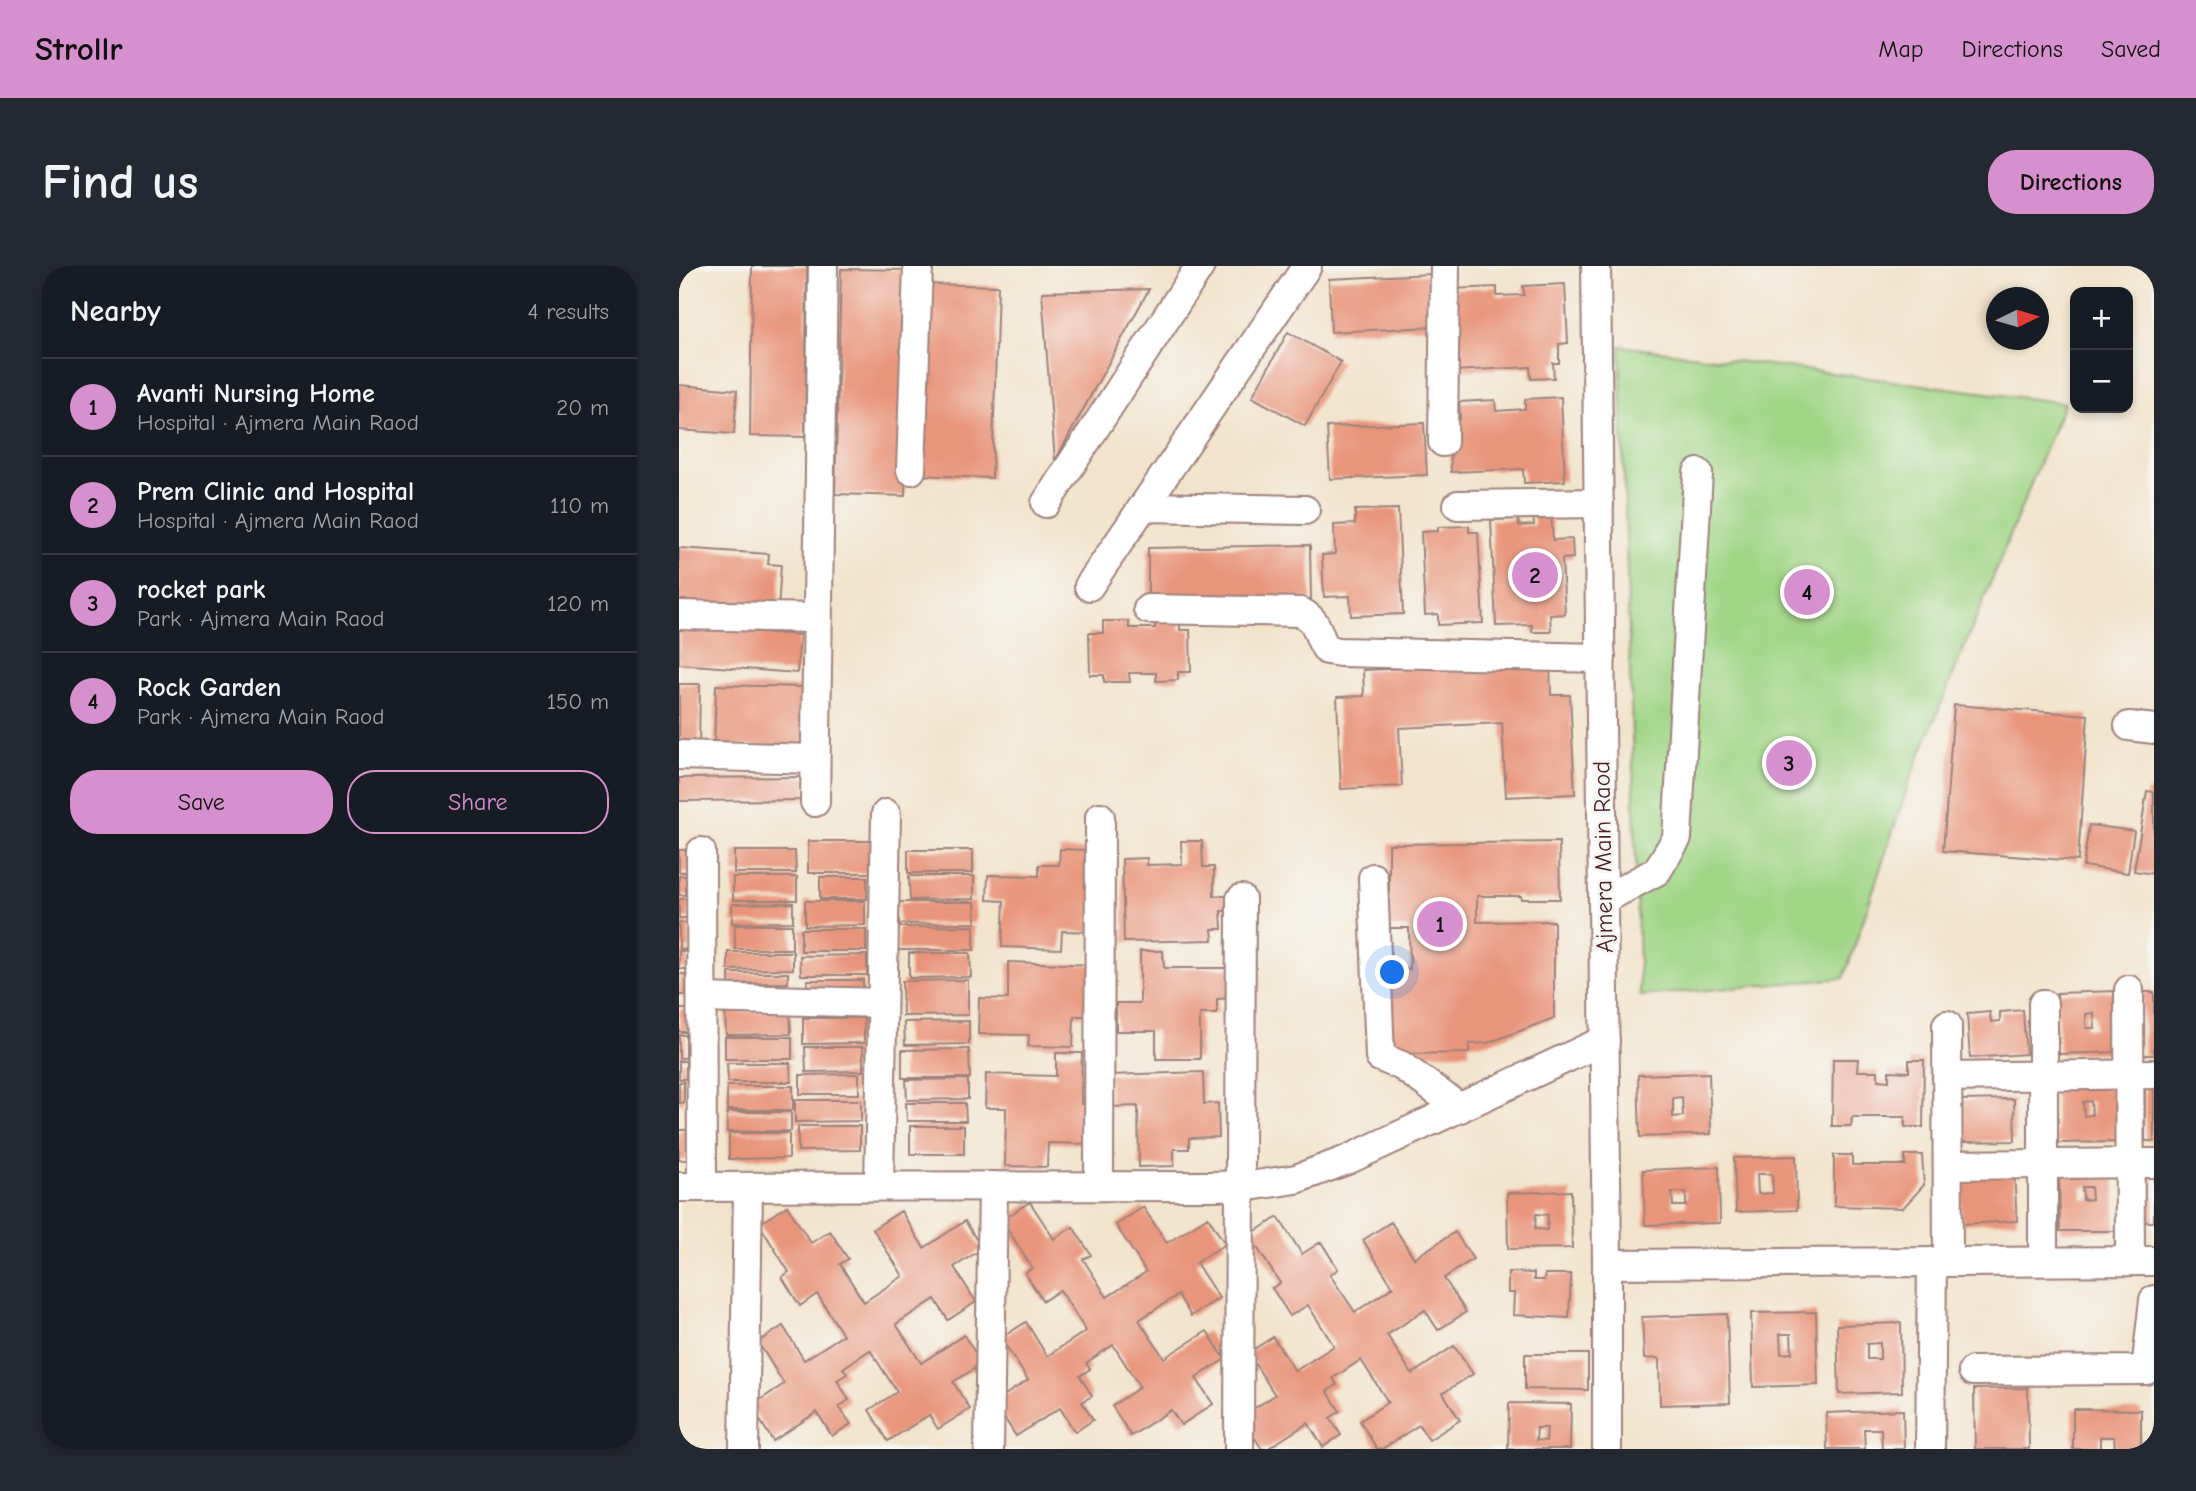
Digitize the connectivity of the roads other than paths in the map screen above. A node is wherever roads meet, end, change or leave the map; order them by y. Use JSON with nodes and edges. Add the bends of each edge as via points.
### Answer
{"nodes":[{"id":1,"x":823,"y":266,"type":"edge"},
{"id":2,"x":918,"y":266,"type":"edge"},
{"id":3,"x":1201,"y":266,"type":"edge"},
{"id":4,"x":1307,"y":266,"type":"edge"},
{"id":5,"x":1445,"y":266,"type":"edge"},
{"id":6,"x":1596,"y":266,"type":"edge"},
{"id":7,"x":1443,"y":442,"type":"dead end"},
{"id":8,"x":911,"y":470,"type":"dead end"},
{"id":9,"x":1698,"y":473,"type":"dead end"},
{"id":10,"x":1046,"y":503,"type":"dead end"},
{"id":11,"x":1599,"y":503,"type":"junction"},
{"id":12,"x":1458,"y":506,"type":"dead end"},
{"id":13,"x":1144,"y":507,"type":"junction"},
{"id":14,"x":1305,"y":510,"type":"dead end"},
{"id":15,"x":1089,"y":586,"type":"dead end"},
{"id":16,"x":1148,"y":609,"type":"dead end"},
{"id":17,"x":679,"y":615,"type":"edge"},
{"id":18,"x":817,"y":618,"type":"junction"},
{"id":19,"x":1601,"y":658,"type":"junction"},
{"id":20,"x":679,"y":755,"type":"edge"},
{"id":21,"x":815,"y":759,"type":"junction"},
{"id":22,"x":815,"y":802,"type":"dead end"},
{"id":23,"x":886,"y":814,"type":"dead end"},
{"id":24,"x":1100,"y":817,"type":"dead end"},
{"id":25,"x":701,"y":852,"type":"dead end"},
{"id":26,"x":1373,"y":878,"type":"dead end"},
{"id":27,"x":1241,"y":899,"type":"dead end"},
{"id":28,"x":1603,"y":900,"type":"junction"},
{"id":29,"x":2129,"y":990,"type":"dead end"},
{"id":30,"x":702,"y":998,"type":"junction"},
{"id":31,"x":883,"y":1003,"type":"junction"},
{"id":32,"x":2043,"y":1004,"type":"dead end"},
{"id":33,"x":1947,"y":1025,"type":"dead end"},
{"id":34,"x":1605,"y":1040,"type":"junction"},
{"id":35,"x":2142,"y":1074,"type":"edge"},
{"id":36,"x":2043,"y":1076,"type":"junction"},
{"id":37,"x":1947,"y":1077,"type":"junction"},
{"id":38,"x":1460,"y":1108,"type":"junction"},
{"id":39,"x":2142,"y":1163,"type":"edge"},
{"id":40,"x":1948,"y":1165,"type":"junction"},
{"id":41,"x":2043,"y":1165,"type":"junction"},
{"id":42,"x":1239,"y":1185,"type":"junction"},
{"id":43,"x":879,"y":1186,"type":"junction"},
{"id":44,"x":993,"y":1186,"type":"junction"},
{"id":45,"x":1099,"y":1186,"type":"junction"},
{"id":46,"x":690,"y":1187,"type":"edge"},
{"id":47,"x":748,"y":1187,"type":"junction"},
{"id":48,"x":2043,"y":1261,"type":"junction"},
{"id":49,"x":2142,"y":1261,"type":"edge"},
{"id":50,"x":1940,"y":1262,"type":"junction"},
{"id":51,"x":1607,"y":1264,"type":"junction"},
{"id":52,"x":2154,"y":1300,"type":"edge"},
{"id":53,"x":1973,"y":1371,"type":"dead end"},
{"id":54,"x":744,"y":1449,"type":"edge"},
{"id":55,"x":989,"y":1449,"type":"edge"},
{"id":56,"x":1239,"y":1449,"type":"edge"},
{"id":57,"x":1607,"y":1449,"type":"edge"},
{"id":58,"x":1930,"y":1449,"type":"edge"}],
"edges":[{"from":1,"to":18,"type":"street"},
{"from":2,"to":8,"type":"street"},
{"from":3,"to":10,"type":"street"},
{"from":4,"to":13,"type":"street"},
{"from":5,"to":7,"type":"street"},
{"from":6,"to":11,"type":"street","name":"Ajmera Main Raod"},
{"from":9,"to":28,"type":"street","via":[[1677,838],[1657,871]]},
{"from":11,"to":12,"type":"street"},
{"from":11,"to":19,"type":"street","name":"Ajmera Main Raod"},
{"from":13,"to":14,"type":"street"},
{"from":13,"to":15,"type":"street"},
{"from":16,"to":19,"type":"street","via":[[1301,612],[1315,622],[1327,650],[1340,652]]},
{"from":17,"to":18,"type":"street"},
{"from":18,"to":21,"type":"street"},
{"from":19,"to":28,"type":"street","name":"Ajmera Main Raod"},
{"from":20,"to":21,"type":"street"},
{"from":21,"to":22,"type":"street"},
{"from":23,"to":31,"type":"street"},
{"from":24,"to":45,"type":"street"},
{"from":25,"to":30,"type":"street"},
{"from":26,"to":38,"type":"street","via":[[1380,1057],[1402,1066]]},
{"from":27,"to":42,"type":"street"},
{"from":28,"to":34,"type":"street","name":"Ajmera Main Raod"},
{"from":29,"to":35,"type":"street"},
{"from":30,"to":31,"type":"street"},
{"from":30,"to":46,"type":"street"},
{"from":31,"to":43,"type":"street"},
{"from":32,"to":36,"type":"street"},
{"from":33,"to":37,"type":"street"},
{"from":34,"to":38,"type":"street"},
{"from":34,"to":51,"type":"street","name":"Ajmera Main Raod"},
{"from":35,"to":36,"type":"street"},
{"from":35,"to":39,"type":"street"},
{"from":36,"to":37,"type":"street"},
{"from":36,"to":41,"type":"street"},
{"from":37,"to":40,"type":"street"},
{"from":38,"to":42,"type":"street","via":[[1296,1179]]},
{"from":39,"to":41,"type":"street"},
{"from":39,"to":49,"type":"street"},
{"from":40,"to":41,"type":"street"},
{"from":40,"to":50,"type":"street"},
{"from":41,"to":48,"type":"street"},
{"from":42,"to":45,"type":"street"},
{"from":42,"to":56,"type":"street"},
{"from":43,"to":44,"type":"street"},
{"from":43,"to":47,"type":"street"},
{"from":44,"to":45,"type":"street"},
{"from":44,"to":55,"type":"street"},
{"from":46,"to":47,"type":"street"},
{"from":47,"to":54,"type":"street"},
{"from":48,"to":49,"type":"street"},
{"from":48,"to":50,"type":"street"},
{"from":50,"to":51,"type":"street"},
{"from":50,"to":58,"type":"street"},
{"from":51,"to":57,"type":"street","name":"Ajmera Main Raod"},
{"from":52,"to":53,"type":"street","via":[[2146,1370]]}]}
